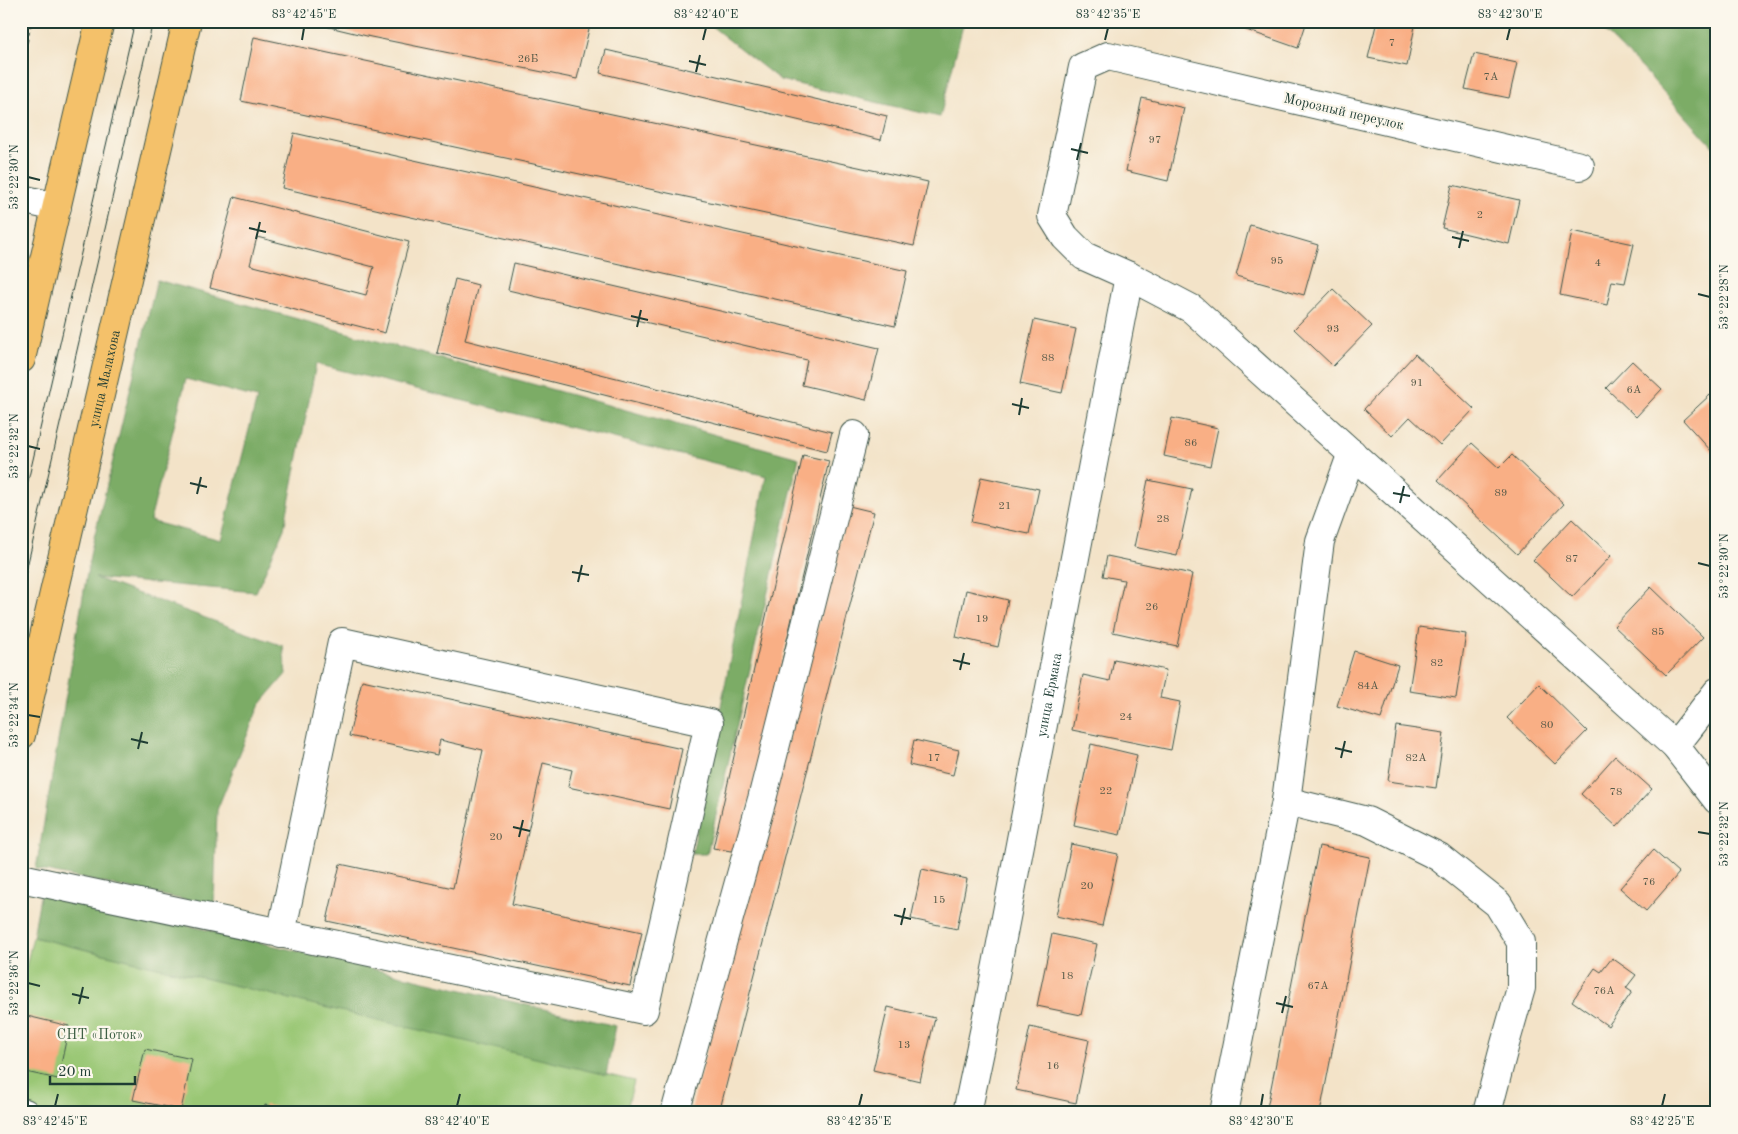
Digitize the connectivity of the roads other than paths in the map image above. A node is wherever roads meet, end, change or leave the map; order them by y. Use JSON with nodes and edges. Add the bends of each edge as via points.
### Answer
{"nodes":[{"id":1,"x":100,"y":21,"type":"edge"},
{"id":2,"x":187,"y":21,"type":"edge"},
{"id":3,"x":1580,"y":166,"type":"dead end"},
{"id":4,"x":21,"y":199,"type":"edge"},
{"id":5,"x":57,"y":207,"type":"junction"},
{"id":6,"x":1129,"y":276,"type":"junction"},
{"id":7,"x":21,"y":359,"type":"edge"},
{"id":8,"x":854,"y":435,"type":"dead end"},
{"id":9,"x":1352,"y":453,"type":"junction"},
{"id":10,"x":1717,"y":692,"type":"edge"},
{"id":11,"x":21,"y":735,"type":"edge"},
{"id":12,"x":1675,"y":746,"type":"junction"},
{"id":13,"x":1717,"y":800,"type":"edge"},
{"id":14,"x":1286,"y":801,"type":"junction"},
{"id":15,"x":21,"y":878,"type":"edge"},
{"id":16,"x":280,"y":934,"type":"junction"},
{"id":17,"x":21,"y":1112,"type":"edge"},
{"id":18,"x":26,"y":1113,"type":"edge"},
{"id":19,"x":675,"y":1113,"type":"edge"},
{"id":20,"x":967,"y":1113,"type":"edge"},
{"id":21,"x":1224,"y":1113,"type":"edge"},
{"id":22,"x":1487,"y":1113,"type":"edge"}],
"edges":[{"from":1,"to":5,"type":"main road"},
{"from":2,"to":11,"type":"main road","name":"улица Малахова"},
{"from":3,"to":6,"type":"street","name":"Морозный переулок","via":[[1108,56],[1083,67],[1052,216],[1065,237],[1084,256]]},
{"from":4,"to":5,"type":"street"},
{"from":5,"to":7,"type":"main road"},
{"from":6,"to":9,"type":"street","via":[[1192,309]]},
{"from":6,"to":20,"type":"street","name":"улица Ермака"},
{"from":8,"to":19,"type":"street","via":[[762,798]]},
{"from":9,"to":12,"type":"street"},
{"from":9,"to":14,"type":"street","via":[[1320,541]]},
{"from":10,"to":12,"type":"street"},
{"from":12,"to":13,"type":"street"},
{"from":14,"to":21,"type":"street"},
{"from":14,"to":22,"type":"street","via":[[1368,821],[1439,857],[1498,904],[1521,942],[1521,988]]},
{"from":15,"to":16,"type":"street"},
{"from":16,"to":16,"type":"street","via":[[644,1010],[709,723],[342,642]]},
{"from":17,"to":18,"type":"street"}]}
